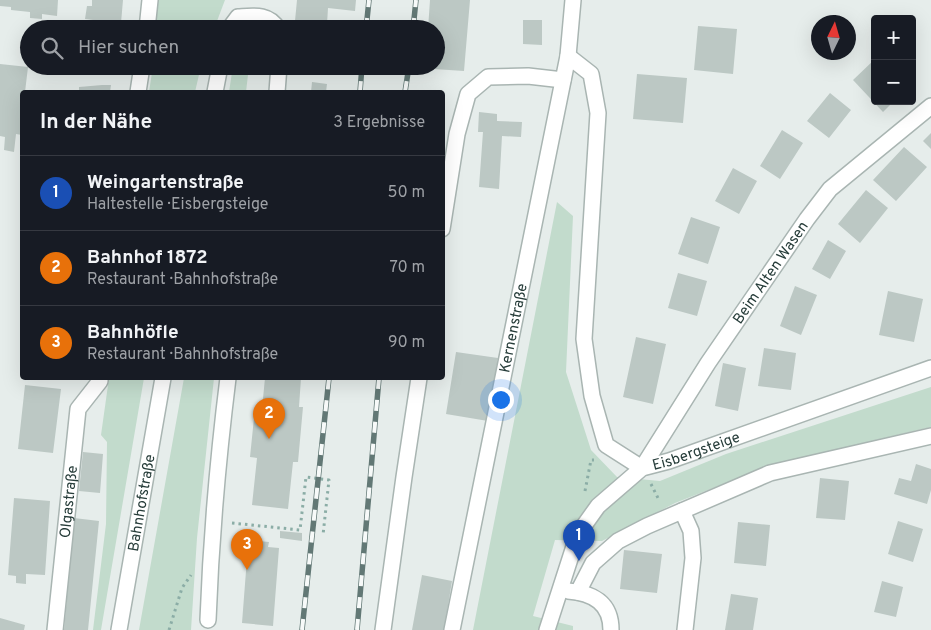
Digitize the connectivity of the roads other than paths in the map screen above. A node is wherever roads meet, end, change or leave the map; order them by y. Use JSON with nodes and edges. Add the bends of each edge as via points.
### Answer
{"nodes":[{"id":1,"x":150,"y":0,"type":"edge"},
{"id":2,"x":573,"y":0,"type":"edge"},
{"id":3,"x":147,"y":20,"type":"edge"},
{"id":4,"x":236,"y":20,"type":"edge"},
{"id":5,"x":268,"y":20,"type":"edge"},
{"id":6,"x":568,"y":56,"type":"junction"},
{"id":7,"x":141,"y":75,"type":"edge"},
{"id":8,"x":218,"y":75,"type":"edge"},
{"id":9,"x":279,"y":75,"type":"edge"},
{"id":10,"x":563,"y":80,"type":"junction"},
{"id":11,"x":138,"y":90,"type":"edge"},
{"id":12,"x":215,"y":90,"type":"edge"},
{"id":13,"x":277,"y":90,"type":"edge"},
{"id":14,"x":931,"y":106,"type":"edge"},
{"id":15,"x":445,"y":212,"type":"edge"},
{"id":16,"x":931,"y":368,"type":"edge"},
{"id":17,"x":99,"y":380,"type":"edge"},
{"id":18,"x":163,"y":380,"type":"edge"},
{"id":19,"x":228,"y":380,"type":"edge"},
{"id":20,"x":419,"y":380,"type":"edge"},
{"id":21,"x":931,"y":436,"type":"edge"},
{"id":22,"x":642,"y":468,"type":"junction"},
{"id":23,"x":675,"y":514,"type":"junction"},
{"id":24,"x":560,"y":590,"type":"junction"},
{"id":25,"x":578,"y":592,"type":"junction"},
{"id":26,"x":208,"y":620,"type":"dead end"},
{"id":27,"x":55,"y":630,"type":"edge"},
{"id":28,"x":119,"y":630,"type":"edge"},
{"id":29,"x":383,"y":630,"type":"edge"},
{"id":30,"x":452,"y":630,"type":"edge"},
{"id":31,"x":546,"y":630,"type":"edge"},
{"id":32,"x":611,"y":630,"type":"edge"},
{"id":33,"x":685,"y":630,"type":"edge"}],
"edges":[{"from":1,"to":3,"type":"street"},
{"from":2,"to":6,"type":"street","name":"Kernenstraße"},
{"from":4,"to":5,"type":"street","via":[[238,17],[260,16]]},
{"from":6,"to":10,"type":"street","name":"Kernenstraße"},
{"from":6,"to":22,"type":"street","via":[[592,74],[598,113],[584,340],[592,396],[606,445]]},
{"from":7,"to":11,"type":"street"},
{"from":8,"to":12,"type":"street"},
{"from":9,"to":13,"type":"street"},
{"from":10,"to":15,"type":"street","via":[[528,76],[488,77],[468,94]]},
{"from":10,"to":30,"type":"street","name":"Kernenstraße"},
{"from":14,"to":22,"type":"street","name":"Beim Alten Wasen","via":[[830,189],[714,355]]},
{"from":16,"to":22,"type":"street","name":"Eisbergsteige","via":[[670,461]]},
{"from":17,"to":27,"type":"street","name":"Olgastraße","via":[[78,409]]},
{"from":18,"to":28,"type":"street","name":"Bahnhofstraße"},
{"from":19,"to":26,"type":"street","via":[[210,558]]},
{"from":20,"to":29,"type":"street"},
{"from":21,"to":23,"type":"street","via":[[770,473]]},
{"from":22,"to":24,"type":"street","name":"Eisbergsteige","via":[[598,506],[578,534]]},
{"from":23,"to":25,"type":"street","via":[[618,541],[593,563]]},
{"from":23,"to":33,"type":"street","via":[[691,531],[692,558]]},
{"from":24,"to":25,"type":"street"},
{"from":24,"to":31,"type":"street","name":"Eisbergsteige"},
{"from":25,"to":32,"type":"street","via":[[599,599],[609,614]]}]}
